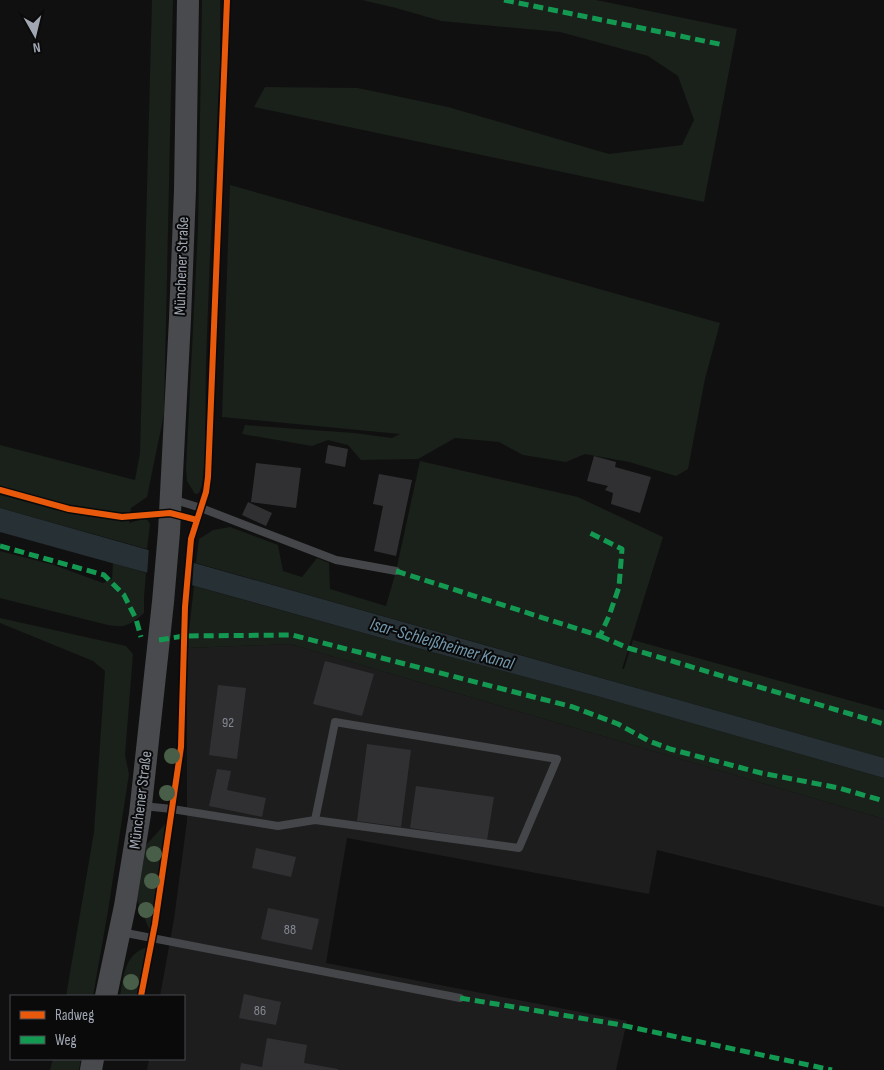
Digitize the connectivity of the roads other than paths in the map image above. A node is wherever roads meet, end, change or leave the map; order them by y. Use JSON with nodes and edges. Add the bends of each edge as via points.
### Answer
{"nodes":[{"id":1,"x":188,"y":0,"type":"edge"},
{"id":2,"x":171,"y":499,"type":"junction"},
{"id":3,"x":396,"y":571,"type":"dead end"},
{"id":4,"x":141,"y":806,"type":"junction"},
{"id":5,"x":315,"y":820,"type":"junction"},
{"id":6,"x":120,"y":932,"type":"junction"},
{"id":7,"x":106,"y":995,"type":"edge"},
{"id":8,"x":460,"y":998,"type":"dead end"}],
"edges":[{"from":1,"to":2,"type":"main road","name":"Münchener Straße","via":[[185,190]]},
{"from":2,"to":3,"type":"lane","via":[[336,560]]},
{"from":2,"to":4,"type":"main road","name":"Münchener Straße"},
{"from":4,"to":5,"type":"lane","via":[[278,826]]},
{"from":4,"to":6,"type":"main road","name":"Münchener Straße"},
{"from":5,"to":5,"type":"lane","via":[[519,848],[557,759],[335,722]]},
{"from":6,"to":7,"type":"main road","name":"Münchener Straße"},
{"from":6,"to":8,"type":"lane"}]}
